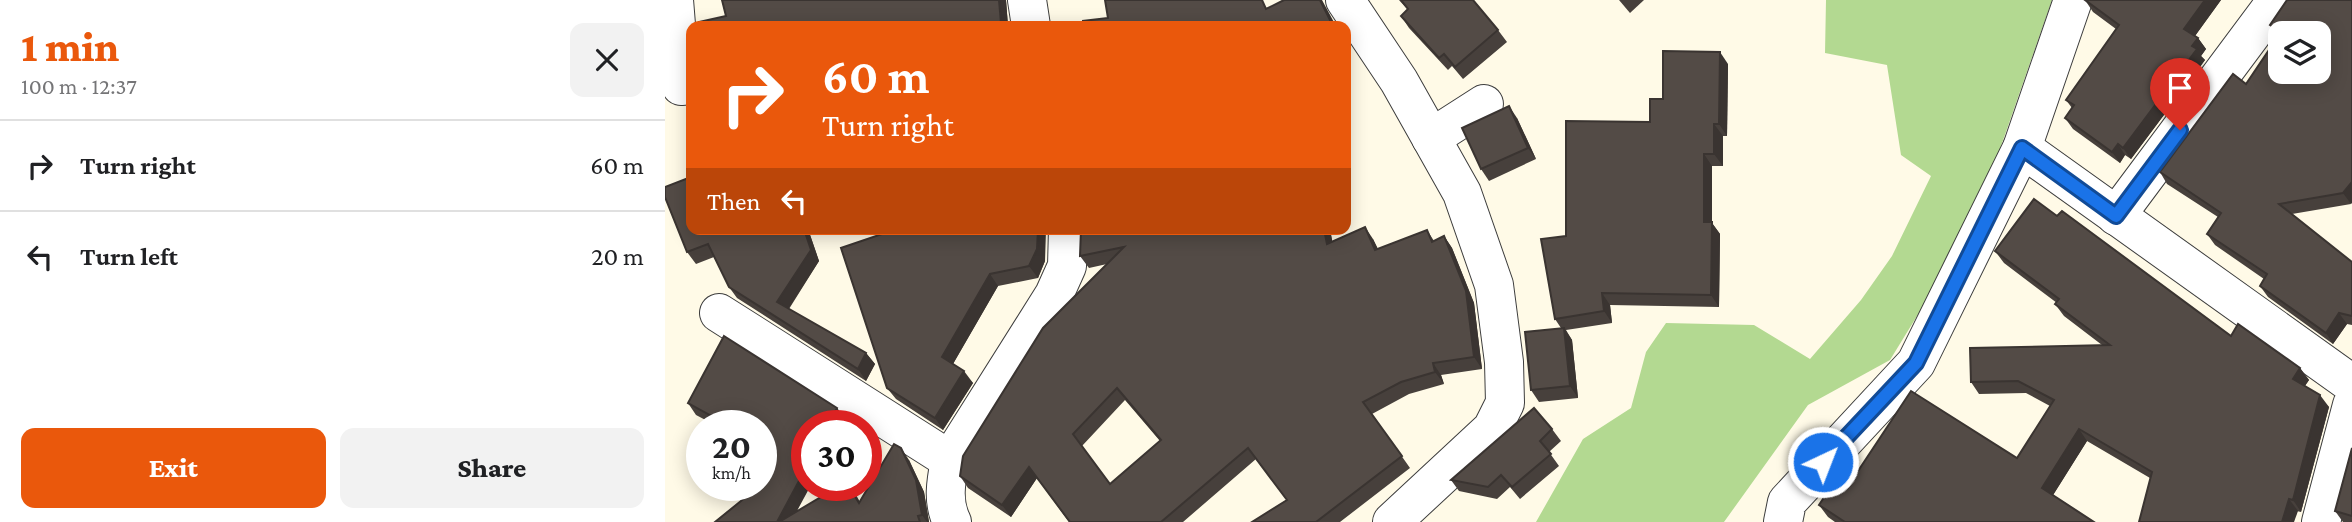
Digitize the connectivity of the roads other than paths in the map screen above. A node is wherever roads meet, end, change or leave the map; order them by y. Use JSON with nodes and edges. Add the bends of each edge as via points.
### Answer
{"nodes":[{"id":1,"x":674,"y":0,"type":"edge"},
{"id":2,"x":1027,"y":0,"type":"edge"},
{"id":3,"x":1345,"y":0,"type":"edge"},
{"id":4,"x":2073,"y":0,"type":"edge"},
{"id":5,"x":2277,"y":0,"type":"edge"},
{"id":6,"x":1030,"y":21,"type":"edge"},
{"id":7,"x":686,"y":86,"type":"edge"},
{"id":8,"x":1484,"y":104,"type":"dead end"},
{"id":9,"x":1431,"y":138,"type":"junction"},
{"id":10,"x":2022,"y":148,"type":"junction"},
{"id":11,"x":2116,"y":216,"type":"junction"},
{"id":12,"x":1068,"y":235,"type":"edge"},
{"id":13,"x":719,"y":313,"type":"dead end"},
{"id":14,"x":2352,"y":384,"type":"edge"},
{"id":15,"x":2352,"y":405,"type":"edge"},
{"id":16,"x":950,"y":460,"type":"junction"},
{"id":17,"x":952,"y":522,"type":"edge"},
{"id":18,"x":1392,"y":522,"type":"edge"},
{"id":19,"x":1783,"y":522,"type":"edge"},
{"id":20,"x":2321,"y":522,"type":"edge"}],
"edges":[{"from":1,"to":7,"type":"street","via":[[681,86]]},
{"from":2,"to":6,"type":"street"},
{"from":3,"to":9,"type":"street"},
{"from":4,"to":10,"type":"street"},
{"from":5,"to":11,"type":"street"},
{"from":8,"to":9,"type":"street"},
{"from":9,"to":18,"type":"street","via":[[1462,193],[1494,285],[1505,403],[1492,429]]},
{"from":10,"to":11,"type":"street"},
{"from":10,"to":19,"type":"street","via":[[1916,363],[1787,502]]},
{"from":11,"to":14,"type":"street"},
{"from":12,"to":16,"type":"street","via":[[1067,266],[1054,295]]},
{"from":13,"to":16,"type":"street"},
{"from":15,"to":20,"type":"street"},
{"from":16,"to":17,"type":"street","via":[[945,485]]}]}
